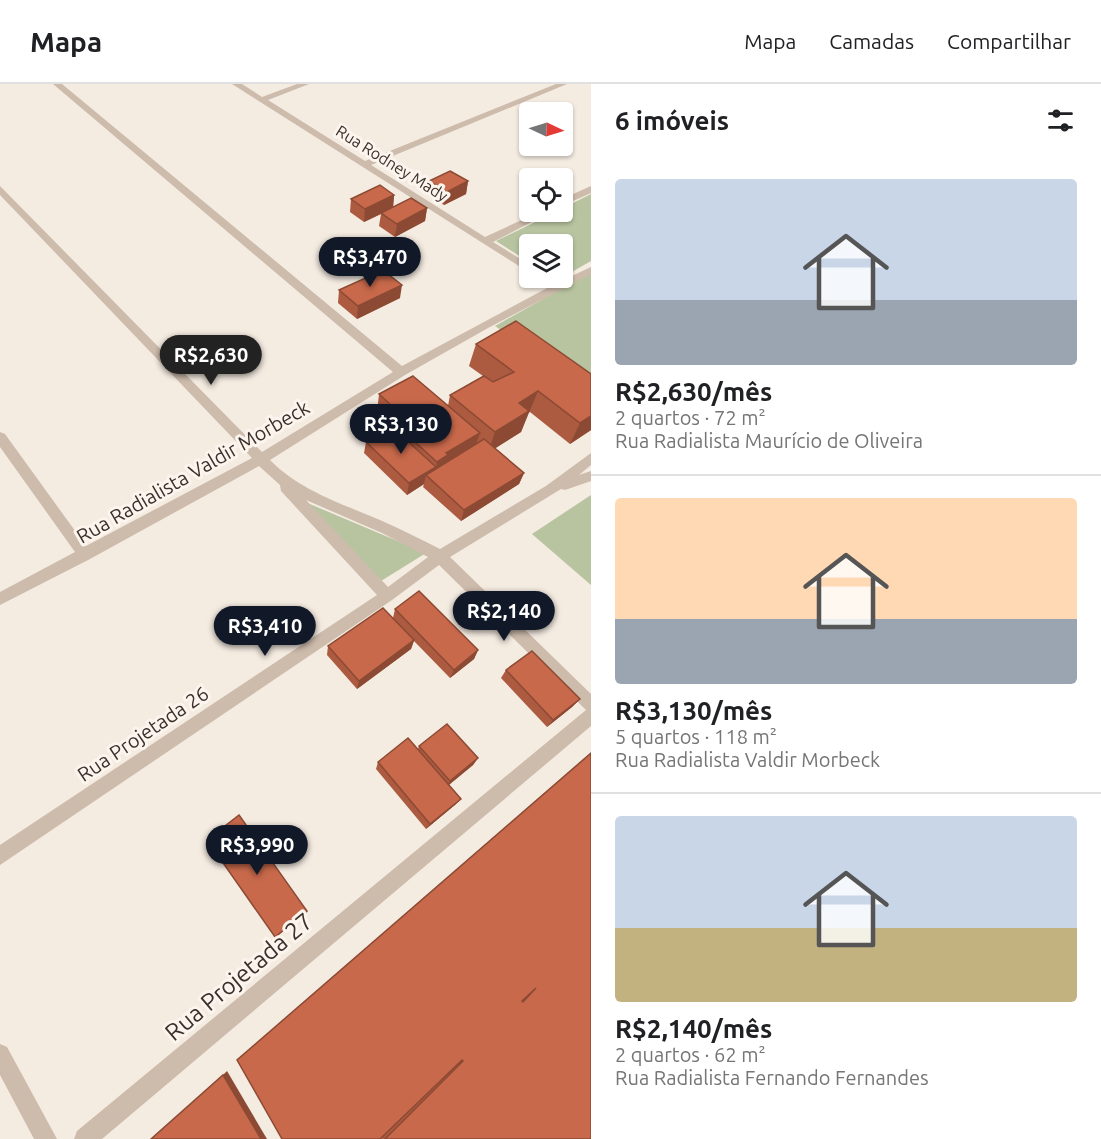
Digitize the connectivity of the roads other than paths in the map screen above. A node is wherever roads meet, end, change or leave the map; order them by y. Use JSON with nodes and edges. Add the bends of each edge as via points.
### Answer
{"nodes":[{"id":1,"x":57,"y":84,"type":"edge"},
{"id":2,"x":236,"y":84,"type":"edge"},
{"id":3,"x":305,"y":84,"type":"edge"},
{"id":4,"x":563,"y":84,"type":"edge"},
{"id":5,"x":261,"y":100,"type":"junction"},
{"id":6,"x":364,"y":165,"type":"junction"},
{"id":7,"x":0,"y":189,"type":"edge"},
{"id":8,"x":591,"y":189,"type":"edge"},
{"id":9,"x":573,"y":198,"type":"edge"},
{"id":10,"x":525,"y":222,"type":"edge"},
{"id":11,"x":486,"y":241,"type":"junction"},
{"id":12,"x":519,"y":263,"type":"edge"},
{"id":13,"x":591,"y":270,"type":"edge"},
{"id":14,"x":573,"y":280,"type":"edge"},
{"id":15,"x":558,"y":288,"type":"edge"},
{"id":16,"x":401,"y":372,"type":"junction"},
{"id":17,"x":0,"y":437,"type":"edge"},
{"id":18,"x":591,"y":458,"type":"edge"},
{"id":19,"x":261,"y":459,"type":"junction"},
{"id":20,"x":591,"y":476,"type":"edge"},
{"id":21,"x":278,"y":477,"type":"junction"},
{"id":22,"x":551,"y":490,"type":"junction"},
{"id":23,"x":85,"y":555,"type":"junction"},
{"id":24,"x":441,"y":556,"type":"junction"},
{"id":25,"x":387,"y":596,"type":"junction"},
{"id":26,"x":0,"y":599,"type":"edge"},
{"id":27,"x":591,"y":705,"type":"edge"},
{"id":28,"x":591,"y":716,"type":"edge"},
{"id":29,"x":0,"y":856,"type":"edge"},
{"id":30,"x":0,"y":1054,"type":"edge"},
{"id":31,"x":46,"y":1139,"type":"edge"},
{"id":32,"x":86,"y":1139,"type":"edge"}],
"edges":[{"from":1,"to":16,"type":"street"},
{"from":2,"to":5,"type":"street","name":"Rua Rodney Mady"},
{"from":3,"to":5,"type":"street"},
{"from":4,"to":6,"type":"street"},
{"from":5,"to":6,"type":"street","name":"Rua Rodney Mady"},
{"from":6,"to":11,"type":"street","name":"Rua Rodney Mady"},
{"from":7,"to":19,"type":"street"},
{"from":8,"to":9,"type":"street"},
{"from":10,"to":11,"type":"street"},
{"from":11,"to":12,"type":"street","name":"Rua Rodney Mady"},
{"from":13,"to":14,"type":"street","name":"Rua Radialista Valdir Morbeck"},
{"from":15,"to":16,"type":"street","name":"Rua Radialista Valdir Morbeck"},
{"from":16,"to":19,"type":"street","name":"Rua Radialista Valdir Morbeck"},
{"from":17,"to":23,"type":"street"},
{"from":18,"to":22,"type":"street","name":"Rua Projetada 26"},
{"from":19,"to":21,"type":"street"},
{"from":19,"to":23,"type":"street","name":"Rua Radialista Valdir Morbeck"},
{"from":20,"to":22,"type":"street","name":"Rua Projetada 26"},
{"from":21,"to":24,"type":"street"},
{"from":21,"to":25,"type":"street"},
{"from":22,"to":24,"type":"street","name":"Rua Projetada 26"},
{"from":23,"to":26,"type":"street","name":"Rua Radialista Valdir Morbeck"},
{"from":24,"to":25,"type":"street","name":"Rua Projetada 26"},
{"from":24,"to":27,"type":"street"},
{"from":25,"to":29,"type":"street","name":"Rua Projetada 26"},
{"from":28,"to":32,"type":"street","name":"Rua Projetada 27"},
{"from":30,"to":31,"type":"street"}]}
